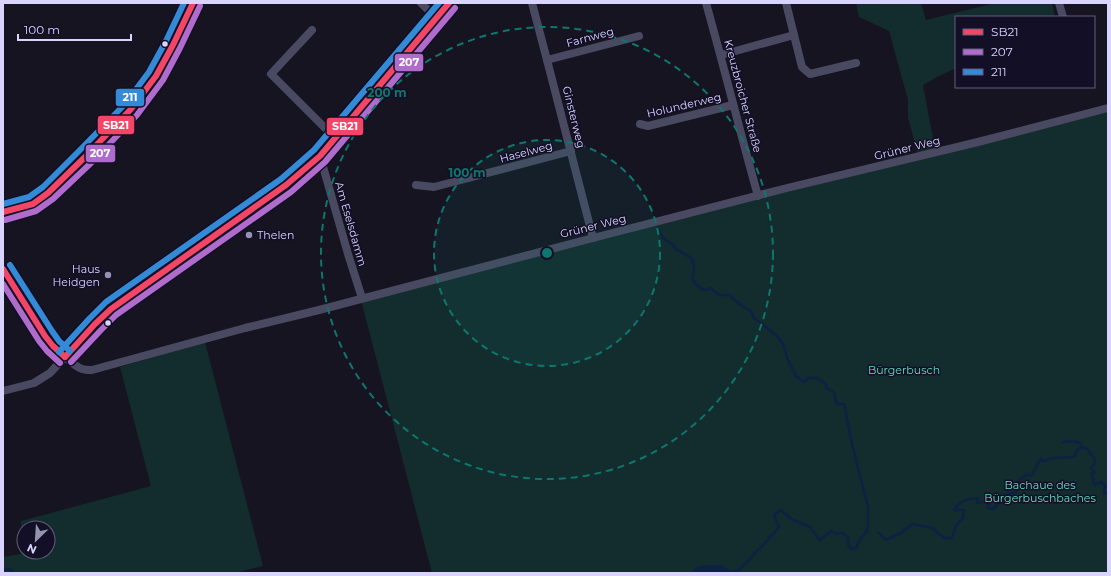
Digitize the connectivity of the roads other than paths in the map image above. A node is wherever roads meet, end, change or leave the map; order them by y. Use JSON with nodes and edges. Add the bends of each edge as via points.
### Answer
{"nodes":[{"id":1,"x":193,"y":3,"type":"edge"},
{"id":2,"x":421,"y":3,"type":"edge"},
{"id":3,"x":449,"y":3,"type":"edge"},
{"id":4,"x":532,"y":3,"type":"edge"},
{"id":5,"x":706,"y":3,"type":"edge"},
{"id":6,"x":786,"y":3,"type":"edge"},
{"id":7,"x":1059,"y":3,"type":"edge"},
{"id":8,"x":1063,"y":16,"type":"edge"},
{"id":9,"x":436,"y":18,"type":"junction"},
{"id":10,"x":312,"y":30,"type":"dead end"},
{"id":11,"x":794,"y":35,"type":"junction"},
{"id":12,"x":639,"y":36,"type":"dead end"},
{"id":13,"x":721,"y":54,"type":"junction"},
{"id":14,"x":548,"y":60,"type":"junction"},
{"id":15,"x":856,"y":63,"type":"dead end"},
{"id":16,"x":734,"y":105,"type":"junction"},
{"id":17,"x":1108,"y":108,"type":"edge"},
{"id":18,"x":640,"y":124,"type":"dead end"},
{"id":19,"x":336,"y":138,"type":"junction"},
{"id":20,"x":571,"y":151,"type":"junction"},
{"id":21,"x":320,"y":156,"type":"junction"},
{"id":22,"x":416,"y":185,"type":"dead end"},
{"id":23,"x":758,"y":196,"type":"junction"},
{"id":24,"x":3,"y":212,"type":"edge"},
{"id":25,"x":592,"y":238,"type":"junction"},
{"id":26,"x":3,"y":269,"type":"edge"},
{"id":27,"x":362,"y":298,"type":"junction"},
{"id":28,"x":65,"y":357,"type":"junction"},
{"id":29,"x":3,"y":391,"type":"edge"}],
"edges":[{"from":1,"to":24,"type":"street","via":[[156,76],[131,109],[48,194],[33,204]]},
{"from":2,"to":9,"type":"street"},
{"from":3,"to":9,"type":"street"},
{"from":4,"to":14,"type":"street","name":"Ginsterweg"},
{"from":5,"to":13,"type":"street","name":"Kreuzbroicher Straße"},
{"from":6,"to":11,"type":"street"},
{"from":7,"to":8,"type":"street"},
{"from":9,"to":19,"type":"street"},
{"from":10,"to":19,"type":"street","via":[[271,74]]},
{"from":11,"to":13,"type":"street"},
{"from":11,"to":15,"type":"street","via":[[802,68],[810,74]]},
{"from":12,"to":14,"type":"street","name":"Farnweg"},
{"from":13,"to":16,"type":"street","name":"Kreuzbroicher Straße"},
{"from":14,"to":20,"type":"street","name":"Ginsterweg"},
{"from":16,"to":18,"type":"street","name":"Holunderweg","via":[[648,126]]},
{"from":16,"to":23,"type":"street","name":"Kreuzbroicher Straße"},
{"from":17,"to":23,"type":"street","name":"Grüner Weg"},
{"from":19,"to":21,"type":"street"},
{"from":20,"to":22,"type":"street","name":"Haselweg","via":[[434,187]]},
{"from":20,"to":25,"type":"street","name":"Ginsterweg"},
{"from":21,"to":27,"type":"street","name":"Am Eselsdamm"},
{"from":21,"to":28,"type":"street","via":[[286,185],[111,309]]},
{"from":23,"to":25,"type":"street","name":"Grüner Weg"},
{"from":25,"to":27,"type":"street","name":"Grüner Weg"},
{"from":26,"to":28,"type":"street","name":"Grüner Weg","via":[[52,346]]},
{"from":27,"to":28,"type":"street","name":"Grüner Weg","via":[[92,370],[81,369]]},
{"from":28,"to":29,"type":"street","via":[[50,373],[34,383]]}]}
